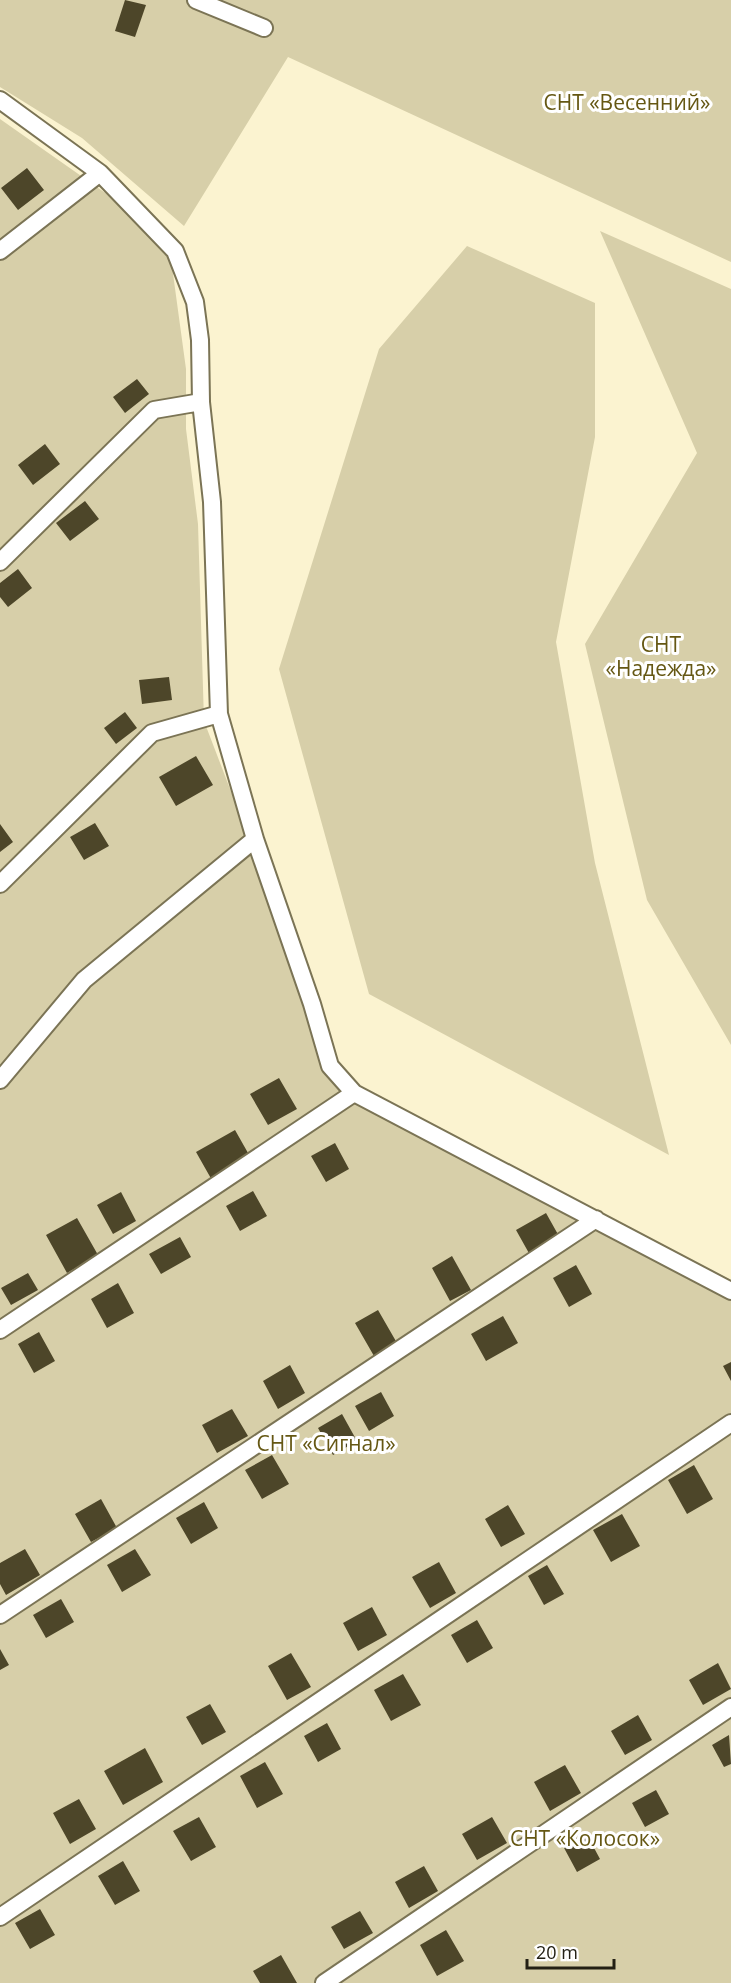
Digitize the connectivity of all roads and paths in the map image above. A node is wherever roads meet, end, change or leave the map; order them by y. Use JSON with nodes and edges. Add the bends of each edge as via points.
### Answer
{"nodes":[{"id":1,"x":196,"y":0,"type":"edge"},
{"id":2,"x":264,"y":28,"type":"dead end"},
{"id":3,"x":0,"y":100,"type":"edge"},
{"id":4,"x":100,"y":173,"type":"junction"},
{"id":5,"x":0,"y":251,"type":"edge"},
{"id":6,"x":201,"y":402,"type":"junction"},
{"id":7,"x":0,"y":562,"type":"edge"},
{"id":8,"x":219,"y":714,"type":"junction"},
{"id":9,"x":255,"y":839,"type":"junction"},
{"id":10,"x":0,"y":884,"type":"edge"},
{"id":11,"x":0,"y":1080,"type":"edge"},
{"id":12,"x":354,"y":1093,"type":"junction"},
{"id":13,"x":596,"y":1219,"type":"junction"},
{"id":14,"x":731,"y":1291,"type":"edge"},
{"id":15,"x":0,"y":1330,"type":"edge"},
{"id":16,"x":731,"y":1423,"type":"edge"},
{"id":17,"x":0,"y":1615,"type":"edge"},
{"id":18,"x":731,"y":1707,"type":"edge"},
{"id":19,"x":0,"y":1917,"type":"edge"},
{"id":20,"x":324,"y":1983,"type":"edge"}],
"edges":[{"from":1,"to":2,"type":"lane"},
{"from":3,"to":4,"type":"lane"},
{"from":4,"to":5,"type":"lane"},
{"from":4,"to":6,"type":"lane","via":[[175,251],[195,302]]},
{"from":6,"to":7,"type":"lane","via":[[154,410]]},
{"from":6,"to":8,"type":"lane","via":[[212,502]]},
{"from":8,"to":9,"type":"lane"},
{"from":8,"to":10,"type":"lane","via":[[152,734]]},
{"from":9,"to":11,"type":"lane","via":[[84,980]]},
{"from":9,"to":12,"type":"lane","via":[[330,1066]]},
{"from":12,"to":13,"type":"lane"},
{"from":12,"to":15,"type":"lane"},
{"from":13,"to":14,"type":"lane"},
{"from":13,"to":17,"type":"lane"},
{"from":16,"to":19,"type":"lane"},
{"from":18,"to":20,"type":"lane"}]}
